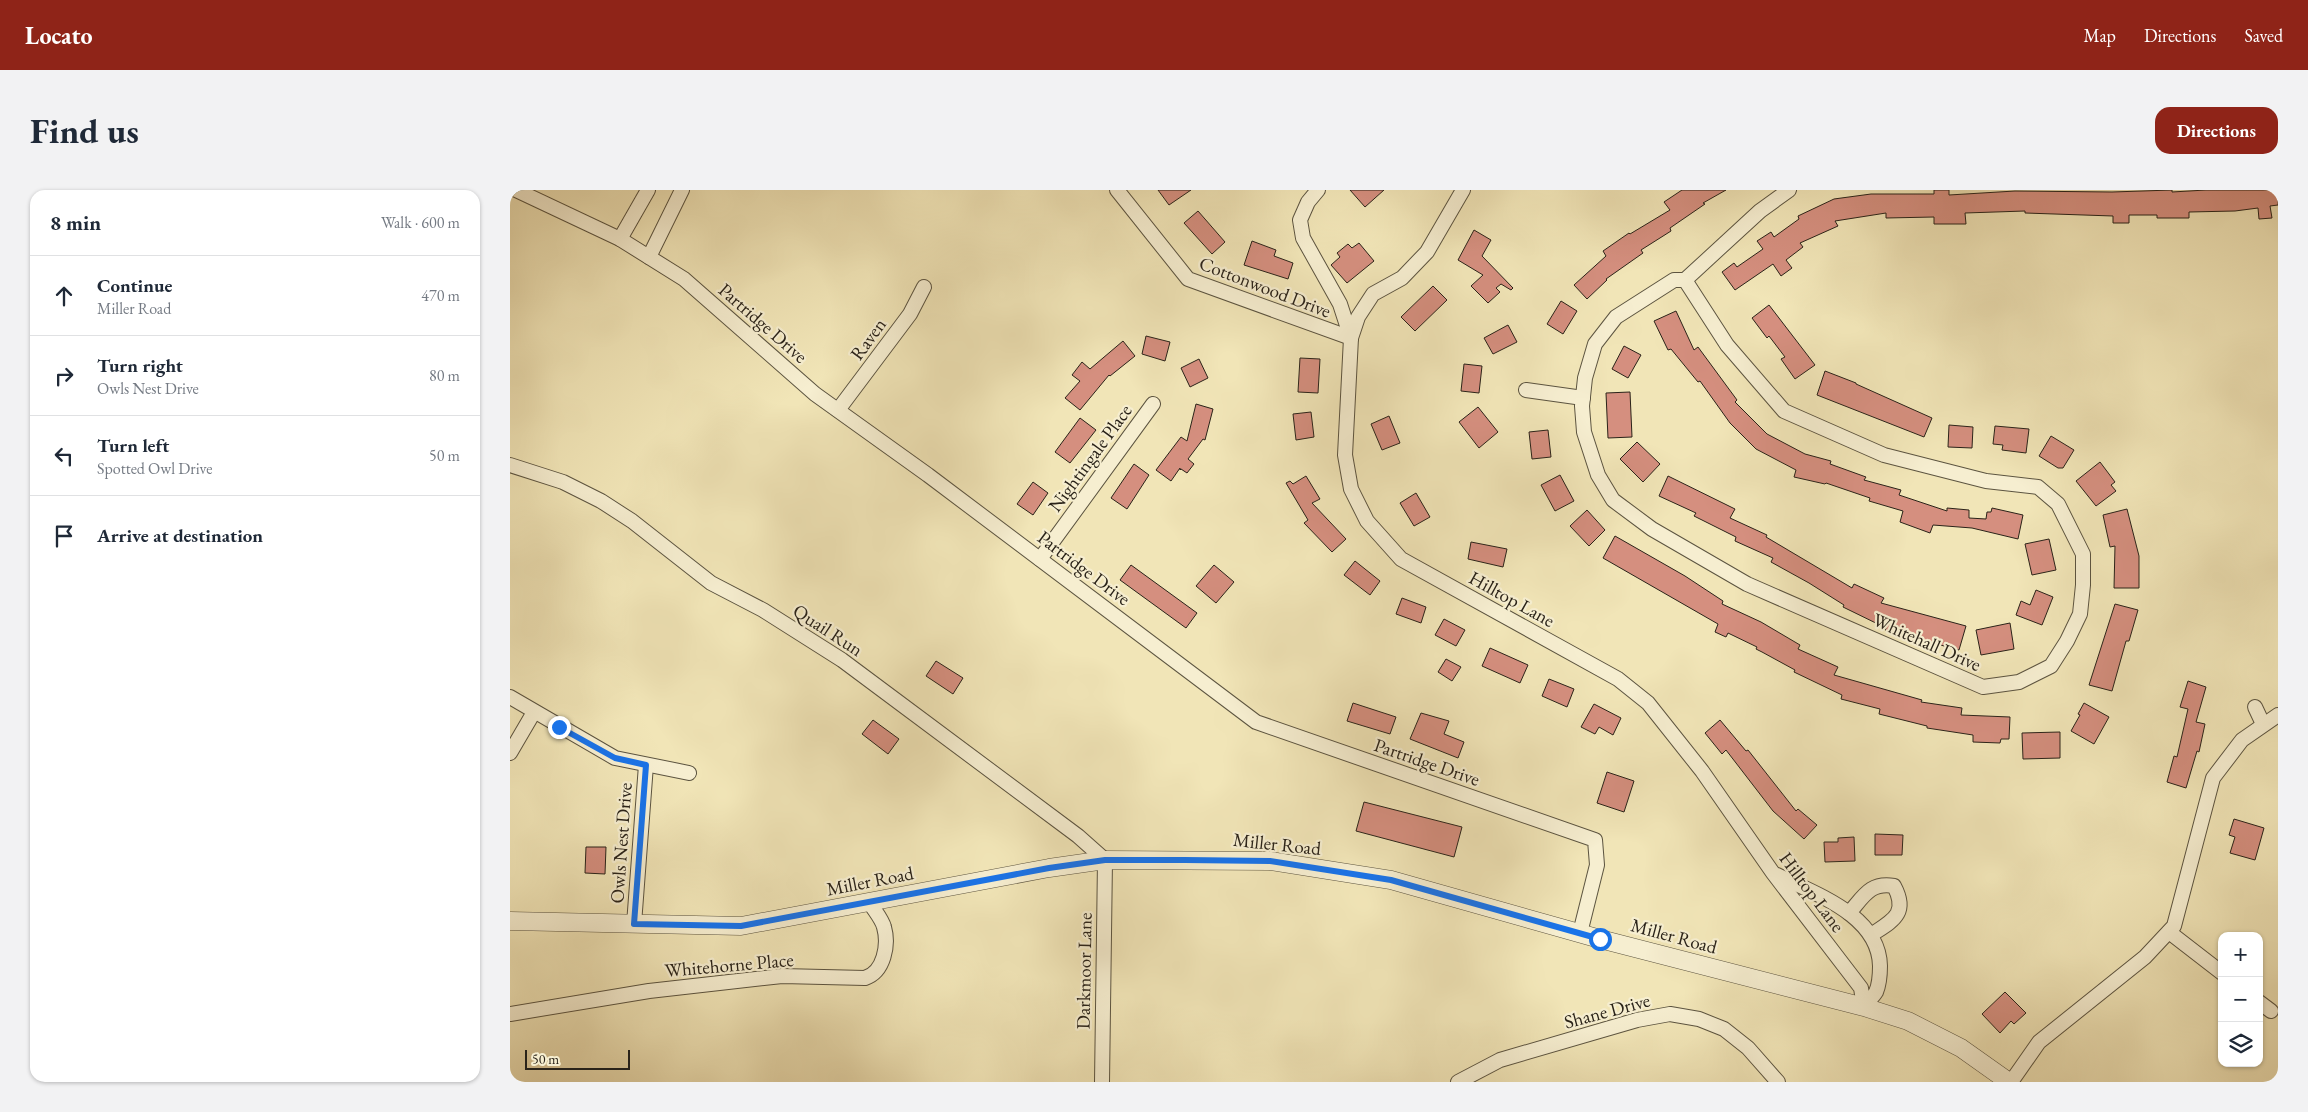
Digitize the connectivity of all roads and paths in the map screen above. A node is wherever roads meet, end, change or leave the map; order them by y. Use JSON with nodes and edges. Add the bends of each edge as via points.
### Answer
{"nodes":[{"id":1,"x":516,"y":190,"type":"edge"},
{"id":2,"x":648,"y":190,"type":"edge"},
{"id":3,"x":682,"y":190,"type":"edge"},
{"id":4,"x":1117,"y":190,"type":"edge"},
{"id":5,"x":1318,"y":190,"type":"edge"},
{"id":6,"x":1464,"y":190,"type":"edge"},
{"id":7,"x":1789,"y":190,"type":"edge"},
{"id":8,"x":620,"y":239,"type":"junction"},
{"id":9,"x":649,"y":257,"type":"junction"},
{"id":10,"x":1685,"y":280,"type":"junction"},
{"id":11,"x":924,"y":287,"type":"dead end"},
{"id":12,"x":1351,"y":338,"type":"junction"},
{"id":13,"x":1526,"y":390,"type":"dead end"},
{"id":14,"x":1583,"y":398,"type":"junction"},
{"id":15,"x":1152,"y":404,"type":"dead end"},
{"id":16,"x":838,"y":410,"type":"junction"},
{"id":17,"x":510,"y":465,"type":"edge"},
{"id":18,"x":1040,"y":559,"type":"junction"},
{"id":19,"x":510,"y":697,"type":"edge"},
{"id":20,"x":2255,"y":707,"type":"dead end"},
{"id":21,"x":534,"y":712,"type":"junction"},
{"id":22,"x":2278,"y":714,"type":"edge"},
{"id":23,"x":2264,"y":724,"type":"junction"},
{"id":24,"x":510,"y":753,"type":"edge"},
{"id":25,"x":646,"y":765,"type":"junction"},
{"id":26,"x":689,"y":773,"type":"dead end"},
{"id":27,"x":1105,"y":860,"type":"junction"},
{"id":28,"x":1773,"y":873,"type":"junction"},
{"id":29,"x":870,"y":903,"type":"junction"},
{"id":30,"x":1849,"y":913,"type":"junction"},
{"id":31,"x":510,"y":922,"type":"edge"},
{"id":32,"x":634,"y":924,"type":"junction"},
{"id":33,"x":2169,"y":932,"type":"junction"},
{"id":34,"x":1580,"y":933,"type":"junction"},
{"id":35,"x":1871,"y":935,"type":"junction"},
{"id":36,"x":2218,"y":970,"type":"edge"},
{"id":37,"x":2263,"y":1005,"type":"edge"},
{"id":38,"x":1864,"y":1007,"type":"junction"},
{"id":39,"x":2271,"y":1011,"type":"dead end"},
{"id":40,"x":510,"y":1014,"type":"edge"},
{"id":41,"x":1102,"y":1082,"type":"edge"},
{"id":42,"x":1458,"y":1082,"type":"edge"},
{"id":43,"x":1778,"y":1082,"type":"edge"},
{"id":44,"x":2010,"y":1082,"type":"edge"}],
"edges":[{"from":1,"to":8,"type":"street","name":"Partridge Drive"},
{"from":2,"to":8,"type":"street"},
{"from":3,"to":9,"type":"street"},
{"from":4,"to":12,"type":"street","name":"Cottonwood Drive","via":[[1188,279]]},
{"from":5,"to":12,"type":"street","via":[[1300,220],[1303,238],[1340,304]]},
{"from":6,"to":12,"type":"street","name":"Hilltop Lane","via":[[1427,252],[1402,278],[1374,294],[1358,317]]},
{"from":7,"to":10,"type":"street","name":"Whitehall Drive"},
{"from":8,"to":9,"type":"street","name":"Partridge Drive"},
{"from":9,"to":16,"type":"street","name":"Partridge Drive","via":[[684,279],[815,394]]},
{"from":10,"to":14,"type":"street","name":"Whitehall Drive","via":[[1674,280],[1616,317],[1594,344]]},
{"from":10,"to":14,"type":"street","name":"Whitehall Drive","via":[[1727,345],[1784,411],[1884,455],[1986,481],[2038,487],[2058,504],[2082,554],[2083,585],[2080,614],[2051,666],[2019,682],[1983,687],[1738,579],[1652,529],[1613,500],[1598,475],[1584,432]]},
{"from":11,"to":16,"type":"street","name":"Raven","via":[[910,314]]},
{"from":12,"to":28,"type":"street","name":"Hilltop Lane","via":[[1345,455],[1351,489],[1367,521],[1401,559],[1618,679],[1648,703],[1702,771]]},
{"from":13,"to":14,"type":"street"},
{"from":15,"to":18,"type":"street","name":"Nightingale Place"},
{"from":16,"to":18,"type":"street","name":"Partridge Drive"},
{"from":17,"to":27,"type":"street","name":"Quail Run","via":[[563,482],[601,500],[710,583],[763,610],[842,660],[1078,836]]},
{"from":18,"to":34,"type":"street","name":"Partridge Drive","via":[[1256,722],[1595,840],[1597,865]]},
{"from":19,"to":21,"type":"street"},
{"from":20,"to":23,"type":"street"},
{"from":21,"to":24,"type":"street"},
{"from":21,"to":25,"type":"street","via":[[615,758]]},
{"from":22,"to":23,"type":"street"},
{"from":23,"to":33,"type":"street","via":[[2242,740],[2213,778],[2174,926]]},
{"from":25,"to":26,"type":"street"},
{"from":25,"to":32,"type":"street","name":"Owls Nest Drive"},
{"from":27,"to":29,"type":"street","name":"Miller Road"},
{"from":27,"to":34,"type":"street","name":"Miller Road","via":[[1270,861],[1391,880]]},
{"from":27,"to":41,"type":"street","name":"Darkmoor Lane"},
{"from":28,"to":30,"type":"street"},
{"from":28,"to":38,"type":"street","name":"Hilltop Lane","via":[[1861,988]]},
{"from":29,"to":32,"type":"street","name":"Miller Road","via":[[741,926]]},
{"from":29,"to":40,"type":"street","name":"Whitehorne Place","via":[[884,925],[886,943],[882,962],[873,975],[865,978],[782,976],[649,991]]},
{"from":30,"to":35,"type":"street"},
{"from":30,"to":35,"type":"street","via":[[1870,890],[1881,884],[1894,886],[1900,909],[1894,920]]},
{"from":31,"to":32,"type":"street","name":"Miller Road"},
{"from":33,"to":36,"type":"street"},
{"from":33,"to":44,"type":"street","via":[[2145,957],[2039,1042]]},
{"from":34,"to":38,"type":"street","name":"Miller Road"},
{"from":35,"to":38,"type":"street","via":[[1880,952],[1880,972],[1876,991]]},
{"from":37,"to":39,"type":"street"},
{"from":38,"to":44,"type":"street","name":"Miller Road","via":[[1908,1021],[1962,1048]]},
{"from":42,"to":43,"type":"street","name":"Shane Drive","via":[[1500,1060],[1637,1020],[1670,1014],[1724,1028],[1748,1048]]}]}
